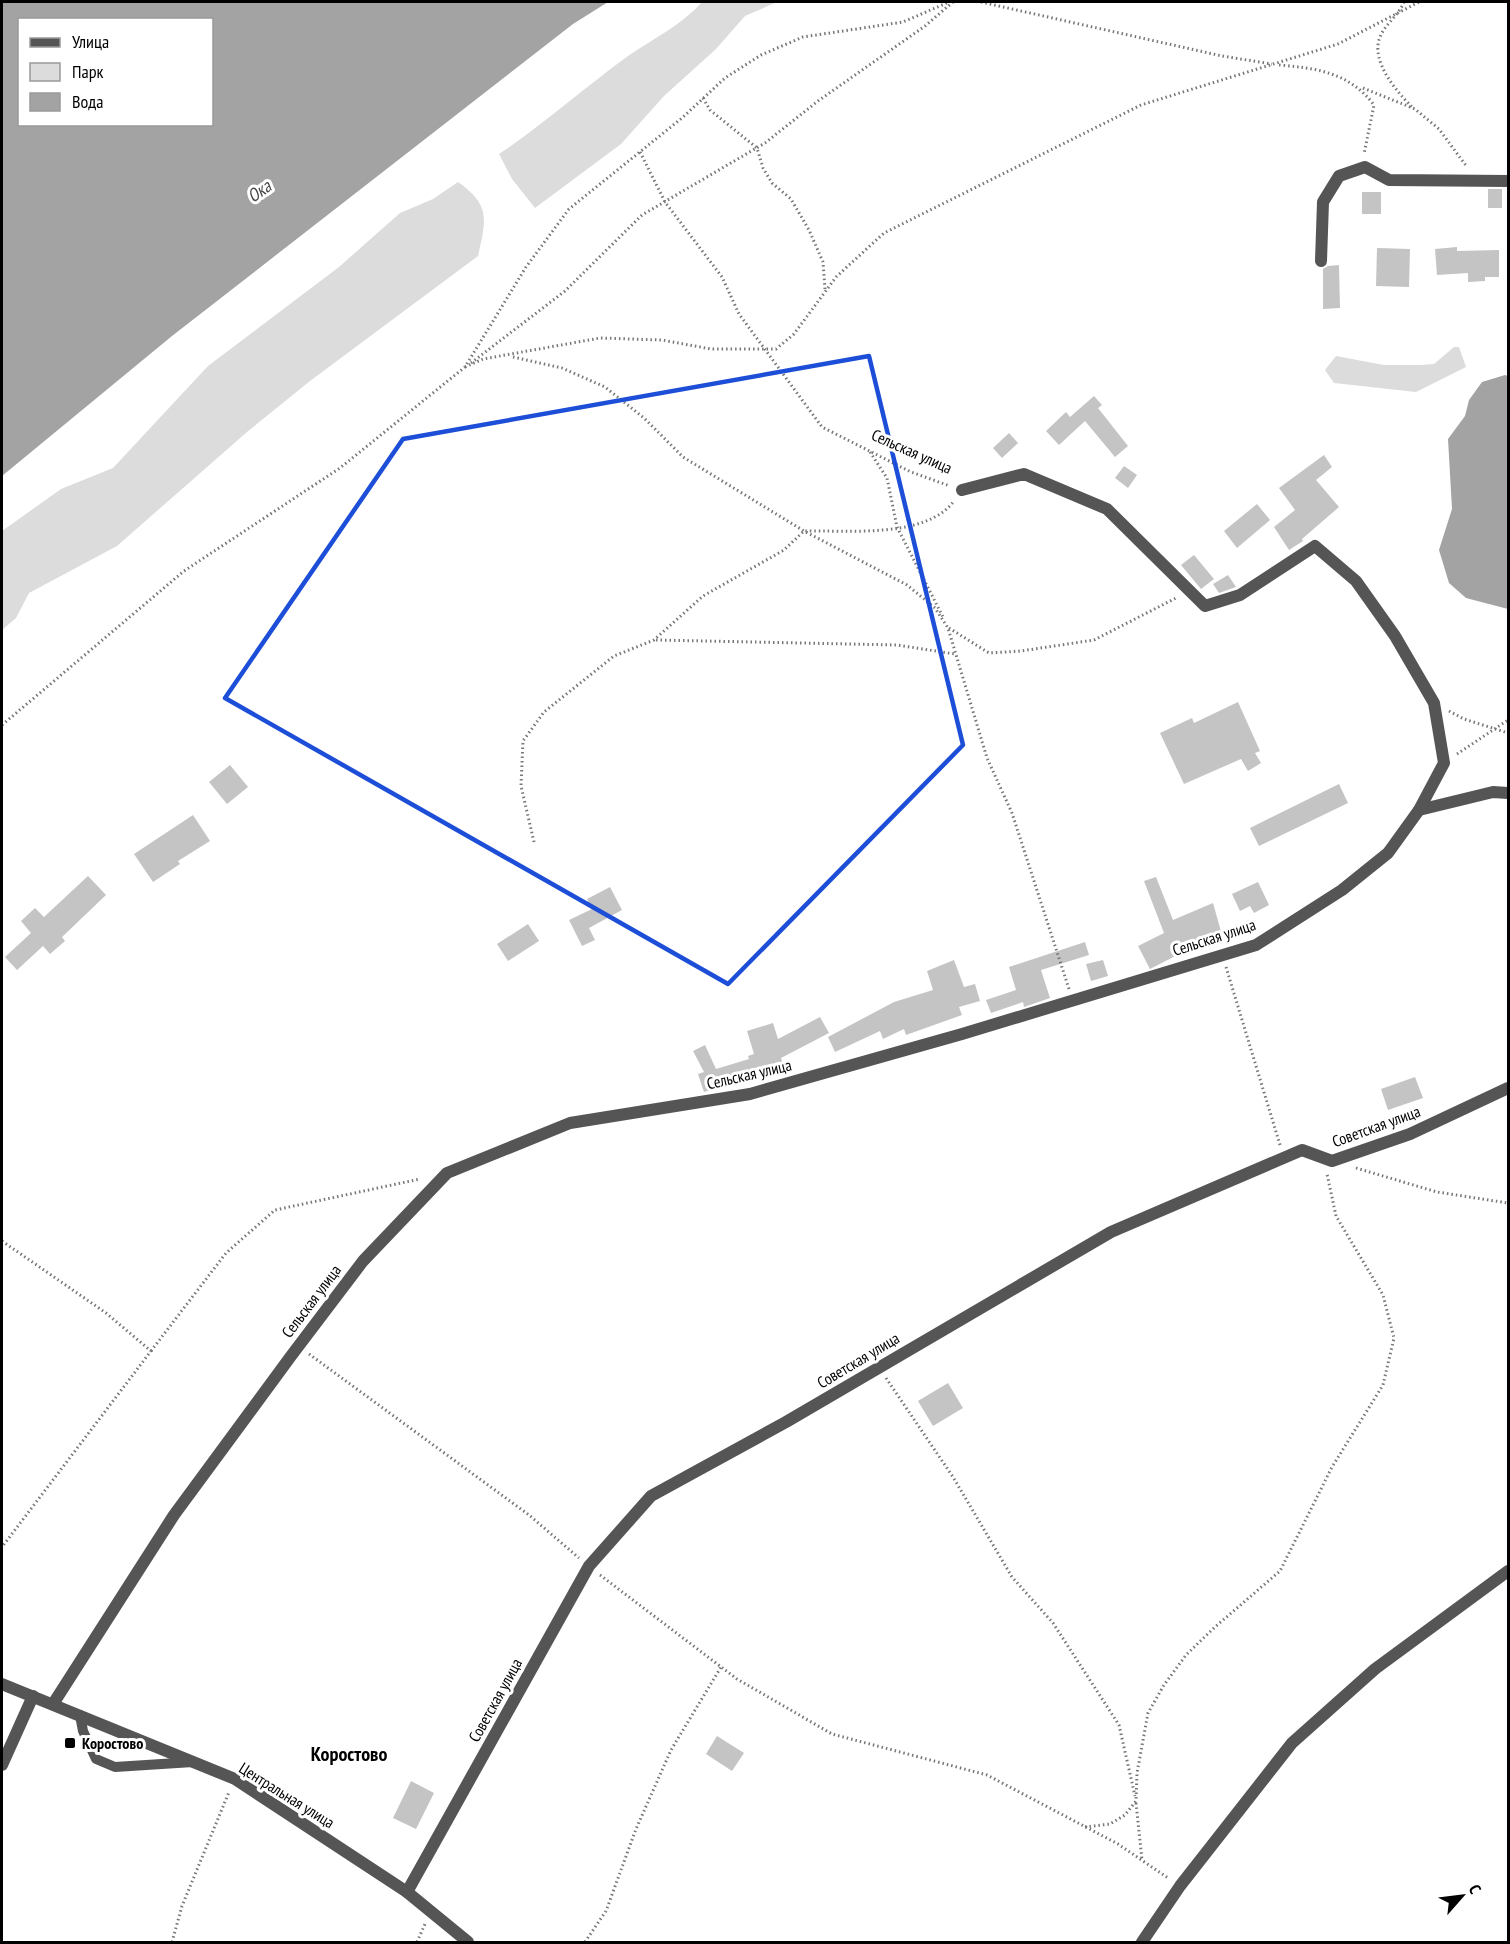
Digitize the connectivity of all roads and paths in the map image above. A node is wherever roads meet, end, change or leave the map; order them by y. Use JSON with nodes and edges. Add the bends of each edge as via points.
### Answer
{"nodes":[{"id":1,"x":951,"y":2,"type":"edge"},
{"id":2,"x":981,"y":2,"type":"edge"},
{"id":3,"x":1404,"y":2,"type":"edge"},
{"id":4,"x":1419,"y":2,"type":"edge"},
{"id":5,"x":1401,"y":10,"type":"junction"},
{"id":6,"x":1275,"y":64,"type":"junction"},
{"id":7,"x":1361,"y":88,"type":"junction"},
{"id":8,"x":703,"y":98,"type":"junction"},
{"id":9,"x":1415,"y":109,"type":"junction"},
{"id":10,"x":757,"y":148,"type":"junction"},
{"id":11,"x":640,"y":152,"type":"junction"},
{"id":12,"x":1365,"y":167,"type":"junction"},
{"id":13,"x":1478,"y":181,"type":"junction"},
{"id":14,"x":1509,"y":182,"type":"edge"},
{"id":15,"x":665,"y":202,"type":"junction"},
{"id":16,"x":1322,"y":261,"type":"dead end"},
{"id":17,"x":825,"y":291,"type":"junction"},
{"id":18,"x":765,"y":350,"type":"junction"},
{"id":19,"x":511,"y":356,"type":"junction"},
{"id":20,"x":465,"y":367,"type":"junction"},
{"id":21,"x":869,"y":450,"type":"junction"},
{"id":22,"x":962,"y":490,"type":"junction"},
{"id":23,"x":897,"y":527,"type":"junction"},
{"id":24,"x":804,"y":531,"type":"junction"},
{"id":25,"x":1191,"y":592,"type":"junction"},
{"id":26,"x":948,"y":628,"type":"junction"},
{"id":27,"x":654,"y":640,"type":"junction"},
{"id":28,"x":956,"y":654,"type":"junction"},
{"id":29,"x":1434,"y":703,"type":"junction"},
{"id":30,"x":1509,"y":720,"type":"edge"},
{"id":31,"x":2,"y":725,"type":"edge"},
{"id":32,"x":1497,"y":728,"type":"junction"},
{"id":33,"x":1509,"y":733,"type":"edge"},
{"id":34,"x":1444,"y":763,"type":"junction"},
{"id":35,"x":1509,"y":793,"type":"edge"},
{"id":36,"x":1419,"y":810,"type":"junction"},
{"id":37,"x":534,"y":842,"type":"dead end"},
{"id":38,"x":1222,"y":954,"type":"junction"},
{"id":39,"x":1072,"y":999,"type":"junction"},
{"id":40,"x":1509,"y":1088,"type":"edge"},
{"id":41,"x":1302,"y":1150,"type":"junction"},
{"id":42,"x":1284,"y":1157,"type":"junction"},
{"id":43,"x":1332,"y":1161,"type":"junction"},
{"id":44,"x":447,"y":1173,"type":"junction"},
{"id":45,"x":1509,"y":1203,"type":"edge"},
{"id":46,"x":2,"y":1240,"type":"edge"},
{"id":47,"x":298,"y":1346,"type":"junction"},
{"id":48,"x":151,"y":1351,"type":"junction"},
{"id":49,"x":878,"y":1367,"type":"junction"},
{"id":50,"x":2,"y":1547,"type":"edge"},
{"id":51,"x":589,"y":1566,"type":"junction"},
{"id":52,"x":1509,"y":1571,"type":"edge"},
{"id":53,"x":721,"y":1667,"type":"junction"},
{"id":54,"x":2,"y":1684,"type":"edge"},
{"id":55,"x":33,"y":1696,"type":"junction"},
{"id":56,"x":53,"y":1704,"type":"junction"},
{"id":57,"x":80,"y":1714,"type":"junction"},
{"id":58,"x":194,"y":1762,"type":"junction"},
{"id":59,"x":2,"y":1765,"type":"edge"},
{"id":60,"x":235,"y":1779,"type":"junction"},
{"id":61,"x":1136,"y":1801,"type":"junction"},
{"id":62,"x":1085,"y":1827,"type":"junction"},
{"id":63,"x":1142,"y":1860,"type":"junction"},
{"id":64,"x":1180,"y":1886,"type":"junction"},
{"id":65,"x":407,"y":1892,"type":"junction"},
{"id":66,"x":431,"y":1911,"type":"junction"},
{"id":67,"x":172,"y":1942,"type":"edge"},
{"id":68,"x":417,"y":1942,"type":"edge"},
{"id":69,"x":468,"y":1942,"type":"edge"},
{"id":70,"x":585,"y":1942,"type":"edge"},
{"id":71,"x":1142,"y":1942,"type":"edge"}],
"edges":[{"from":1,"to":8,"type":"path","via":[[903,22],[803,37],[761,55],[724,78]]},
{"from":1,"to":10,"type":"path","via":[[925,26]]},
{"from":2,"to":6,"type":"path","via":[[1222,56]]},
{"from":3,"to":5,"type":"path"},
{"from":4,"to":5,"type":"path"},
{"from":5,"to":6,"type":"path","via":[[1338,44]]},
{"from":5,"to":9,"type":"path","via":[[1380,37],[1379,57],[1399,94]]},
{"from":6,"to":7,"type":"path","via":[[1318,68]]},
{"from":6,"to":17,"type":"path","via":[[1141,105],[991,177],[884,232]]},
{"from":7,"to":9,"type":"path"},
{"from":7,"to":12,"type":"path","via":[[1374,105],[1364,147]]},
{"from":8,"to":10,"type":"path","via":[[710,110]]},
{"from":8,"to":11,"type":"path"},
{"from":9,"to":13,"type":"path","via":[[1438,129]]},
{"from":10,"to":15,"type":"path"},
{"from":10,"to":17,"type":"path","via":[[772,183],[791,199],[809,230],[823,262]]},
{"from":11,"to":15,"type":"path","name":"Сельская улица"},
{"from":11,"to":20,"type":"path","via":[[569,209],[526,267]]},
{"from":12,"to":13,"type":"street","via":[[1389,180]]},
{"from":12,"to":16,"type":"street","via":[[1339,176],[1323,202]]},
{"from":13,"to":14,"type":"street"},
{"from":15,"to":18,"type":"path","name":"Сельская улица","via":[[722,277],[739,314]]},
{"from":15,"to":20,"type":"path","via":[[642,215],[565,291]]},
{"from":17,"to":18,"type":"path","via":[[794,334],[776,349]]},
{"from":18,"to":19,"type":"path","via":[[600,338]]},
{"from":18,"to":21,"type":"path","name":"Сельская улица","via":[[822,427]]},
{"from":19,"to":20,"type":"path","via":[[483,359]]},
{"from":19,"to":24,"type":"path","via":[[562,368],[605,387],[683,457]]},
{"from":20,"to":31,"type":"path","via":[[340,468],[184,572]]},
{"from":21,"to":22,"type":"path","name":"Сельская улица","via":[[911,472]]},
{"from":21,"to":23,"type":"path","via":[[887,478]]},
{"from":22,"to":23,"type":"path","via":[[947,511],[923,525]]},
{"from":22,"to":25,"type":"street","name":"Сельская улица","via":[[1024,474],[1044,481],[1107,510]]},
{"from":23,"to":24,"type":"path"},
{"from":23,"to":26,"type":"path"},
{"from":24,"to":26,"type":"path","via":[[907,585],[935,608]]},
{"from":24,"to":27,"type":"path","via":[[784,550],[703,596]]},
{"from":25,"to":26,"type":"path","via":[[1095,640],[1021,651],[989,653]]},
{"from":25,"to":29,"type":"street","name":"Сельская улица","via":[[1205,606],[1240,595],[1315,546],[1356,581],[1395,636]]},
{"from":26,"to":28,"type":"path"},
{"from":27,"to":28,"type":"path","via":[[897,645]]},
{"from":27,"to":37,"type":"path","via":[[614,656],[544,712],[523,741],[521,786]]},
{"from":28,"to":39,"type":"path","via":[[987,758],[1012,813]]},
{"from":29,"to":32,"type":"path","via":[[1464,719]]},
{"from":29,"to":34,"type":"street","name":"Сельская улица"},
{"from":30,"to":32,"type":"path"},
{"from":32,"to":33,"type":"path"},
{"from":32,"to":34,"type":"path"},
{"from":34,"to":36,"type":"street","name":"Сельская улица"},
{"from":35,"to":36,"type":"street","via":[[1493,792]]},
{"from":36,"to":38,"type":"street","name":"Сельская улица","via":[[1388,853],[1342,890],[1256,945]]},
{"from":38,"to":39,"type":"street","name":"Сельская улица"},
{"from":38,"to":42,"type":"path"},
{"from":39,"to":44,"type":"street","name":"Сельская улица","via":[[750,1094],[570,1123]]},
{"from":40,"to":43,"type":"street","name":"Советская улица","via":[[1410,1134]]},
{"from":41,"to":42,"type":"street","name":"Советская улица"},
{"from":41,"to":43,"type":"street","name":"Советская улица"},
{"from":41,"to":61,"type":"path","via":[[1327,1174],[1336,1216],[1383,1295],[1394,1338],[1383,1385],[1332,1467],[1280,1571],[1186,1655],[1164,1685],[1148,1713]]},
{"from":42,"to":49,"type":"street","name":"Советская улица","via":[[1110,1232]]},
{"from":43,"to":45,"type":"path","via":[[1437,1192]]},
{"from":44,"to":47,"type":"street","name":"Сельская улица","via":[[363,1261]]},
{"from":44,"to":48,"type":"path","via":[[276,1210],[226,1253]]},
{"from":46,"to":48,"type":"path","via":[[106,1313]]},
{"from":47,"to":51,"type":"path","via":[[529,1515]]},
{"from":47,"to":56,"type":"street","name":"Сельская улица","via":[[174,1515]]},
{"from":48,"to":50,"type":"path"},
{"from":49,"to":51,"type":"street","name":"Советская улица","via":[[651,1496]]},
{"from":49,"to":61,"type":"path","via":[[954,1477],[1012,1577],[1053,1623],[1119,1725]]},
{"from":51,"to":53,"type":"path"},
{"from":51,"to":65,"type":"street","name":"Советская улица"},
{"from":52,"to":64,"type":"street","via":[[1375,1670],[1292,1743]]},
{"from":53,"to":62,"type":"path","via":[[832,1734],[987,1775]]},
{"from":53,"to":70,"type":"path","via":[[671,1750],[606,1911]]},
{"from":54,"to":55,"type":"street","name":"Центральная улица"},
{"from":55,"to":56,"type":"street","name":"Центральная улица"},
{"from":55,"to":59,"type":"street"},
{"from":56,"to":57,"type":"street","name":"Центральная улица"},
{"from":57,"to":58,"type":"street","name":"Центральная улица"},
{"from":57,"to":58,"type":"lane","via":[[96,1759],[115,1767]]},
{"from":58,"to":60,"type":"street","name":"Центральная улица"},
{"from":60,"to":65,"type":"street","name":"Центральная улица"},
{"from":60,"to":67,"type":"path","via":[[182,1906]]},
{"from":61,"to":62,"type":"path","via":[[1125,1815],[1110,1824]]},
{"from":61,"to":63,"type":"path"},
{"from":62,"to":63,"type":"path"},
{"from":63,"to":64,"type":"path"},
{"from":64,"to":71,"type":"street"},
{"from":65,"to":66,"type":"street","name":"Центральная улица"},
{"from":66,"to":68,"type":"path"},
{"from":66,"to":69,"type":"street","name":"Центральная улица"}]}
